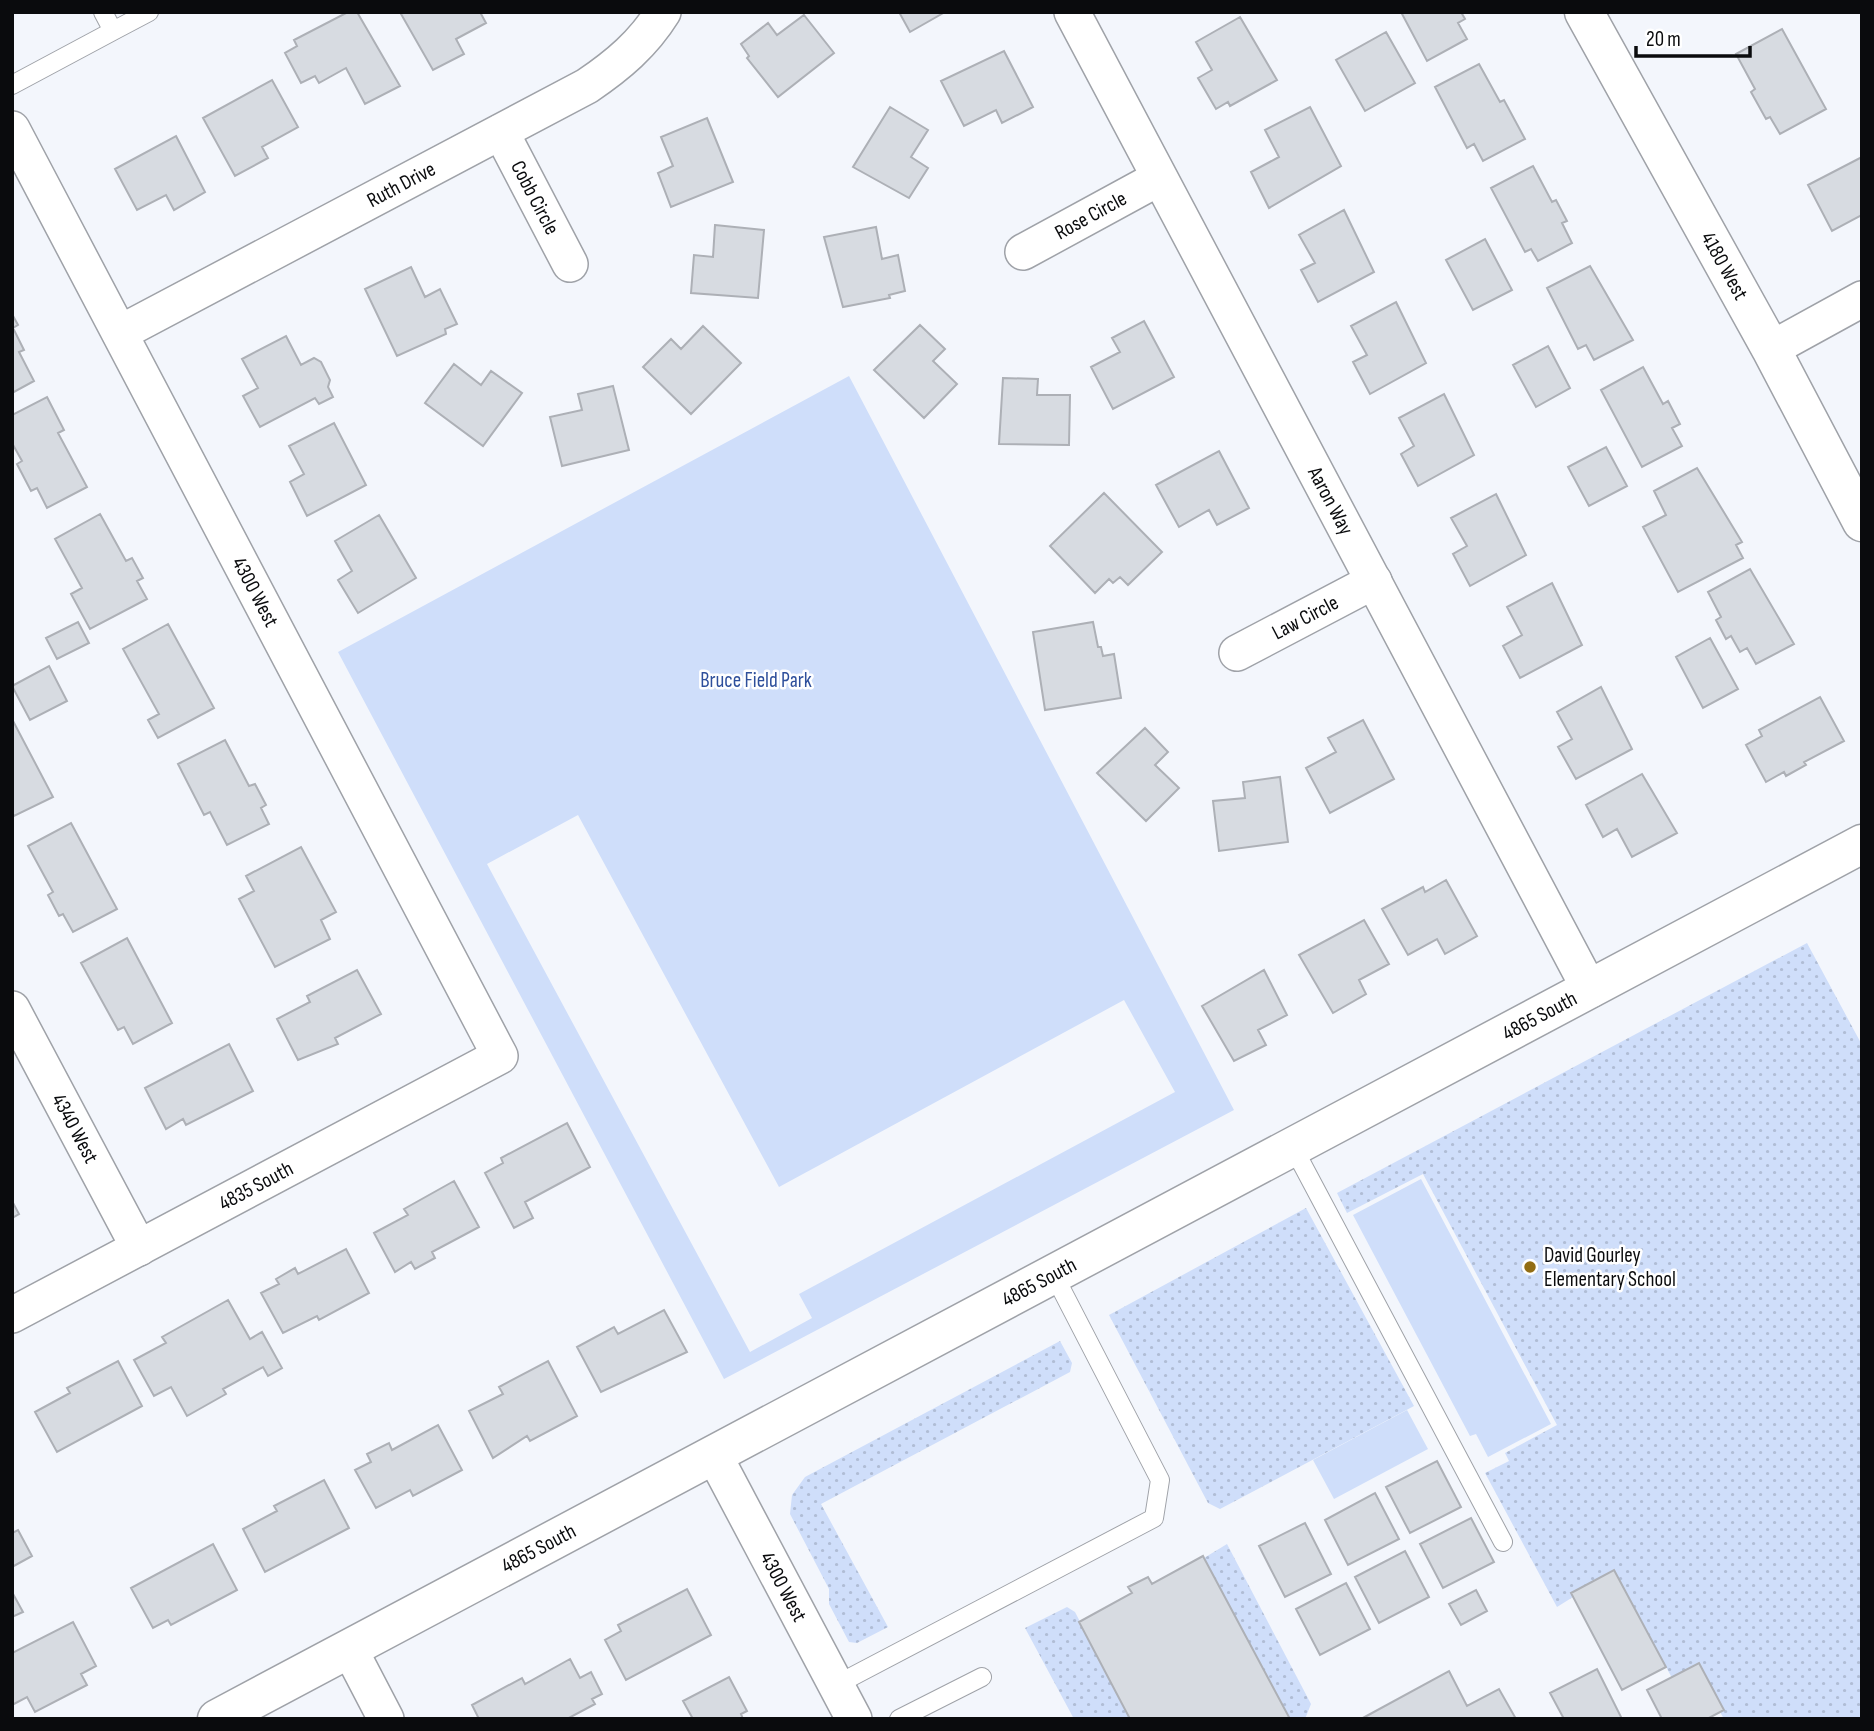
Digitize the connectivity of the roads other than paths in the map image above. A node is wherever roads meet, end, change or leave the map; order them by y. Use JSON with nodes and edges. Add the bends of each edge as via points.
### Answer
{"nodes":[{"id":1,"x":103,"y":12,"type":"edge"},
{"id":2,"x":149,"y":12,"type":"edge"},
{"id":3,"x":663,"y":12,"type":"edge"},
{"id":4,"x":1072,"y":12,"type":"edge"},
{"id":5,"x":1584,"y":12,"type":"edge"},
{"id":6,"x":113,"y":31,"type":"junction"},
{"id":7,"x":12,"y":85,"type":"edge"},
{"id":8,"x":12,"y":129,"type":"edge"},
{"id":9,"x":501,"y":132,"type":"junction"},
{"id":10,"x":1159,"y":178,"type":"junction"},
{"id":11,"x":1023,"y":252,"type":"dead end"},
{"id":12,"x":570,"y":264,"type":"dead end"},
{"id":13,"x":1862,"y":299,"type":"edge"},
{"id":14,"x":120,"y":333,"type":"junction"},
{"id":15,"x":1771,"y":349,"type":"junction"},
{"id":16,"x":1862,"y":522,"type":"edge"},
{"id":17,"x":1374,"y":581,"type":"junction"},
{"id":18,"x":1237,"y":653,"type":"dead end"},
{"id":19,"x":1862,"y":844,"type":"edge"},
{"id":20,"x":1590,"y":990,"type":"junction"},
{"id":21,"x":12,"y":1009,"type":"edge"},
{"id":22,"x":500,"y":1056,"type":"joint"},
{"id":23,"x":1293,"y":1147,"type":"junction"},
{"id":24,"x":139,"y":1248,"type":"junction"},
{"id":25,"x":1054,"y":1275,"type":"junction"},
{"id":26,"x":12,"y":1315,"type":"edge"},
{"id":27,"x":714,"y":1455,"type":"junction"},
{"id":28,"x":1503,"y":1542,"type":"dead end"},
{"id":29,"x":349,"y":1648,"type":"junction"},
{"id":30,"x":982,"y":1677,"type":"dead end"},
{"id":31,"x":836,"y":1685,"type":"junction"},
{"id":32,"x":216,"y":1719,"type":"edge"},
{"id":33,"x":386,"y":1719,"type":"edge"},
{"id":34,"x":854,"y":1719,"type":"edge"},
{"id":35,"x":900,"y":1719,"type":"edge"}],
"edges":[{"from":1,"to":6,"type":"lane"},
{"from":2,"to":6,"type":"lane"},
{"from":3,"to":9,"type":"street","name":"Ruth Drive","via":[[649,35],[621,63]]},
{"from":4,"to":10,"type":"street","name":"Aaron Way"},
{"from":5,"to":15,"type":"street","name":"4180 West"},
{"from":6,"to":7,"type":"lane"},
{"from":8,"to":14,"type":"street","name":"4300 West"},
{"from":9,"to":12,"type":"street","name":"Cobb Circle"},
{"from":9,"to":14,"type":"street","name":"Ruth Drive"},
{"from":10,"to":11,"type":"street","name":"Rose Circle"},
{"from":10,"to":17,"type":"street","name":"Aaron Way"},
{"from":13,"to":15,"type":"street"},
{"from":14,"to":22,"type":"street","name":"4300 West"},
{"from":15,"to":16,"type":"street","name":"4180 West"},
{"from":17,"to":18,"type":"street","name":"Law Circle"},
{"from":17,"to":20,"type":"street","name":"Aaron Way"},
{"from":19,"to":20,"type":"street","name":"4865 South"},
{"from":20,"to":23,"type":"street","name":"4865 South"},
{"from":21,"to":24,"type":"street","name":"4340 West"},
{"from":22,"to":24,"type":"street","name":"4835 South"},
{"from":23,"to":25,"type":"street","name":"4865 South"},
{"from":23,"to":28,"type":"lane"},
{"from":24,"to":26,"type":"street","name":"4835 South"},
{"from":25,"to":27,"type":"street","name":"4865 South"},
{"from":25,"to":31,"type":"lane","via":[[1160,1480],[1154,1517]]},
{"from":27,"to":29,"type":"street","name":"4865 South"},
{"from":27,"to":31,"type":"street","name":"4300 West"},
{"from":29,"to":32,"type":"street","name":"4865 South"},
{"from":29,"to":33,"type":"street"},
{"from":30,"to":35,"type":"lane"},
{"from":31,"to":34,"type":"street","name":"4300 West"}]}
